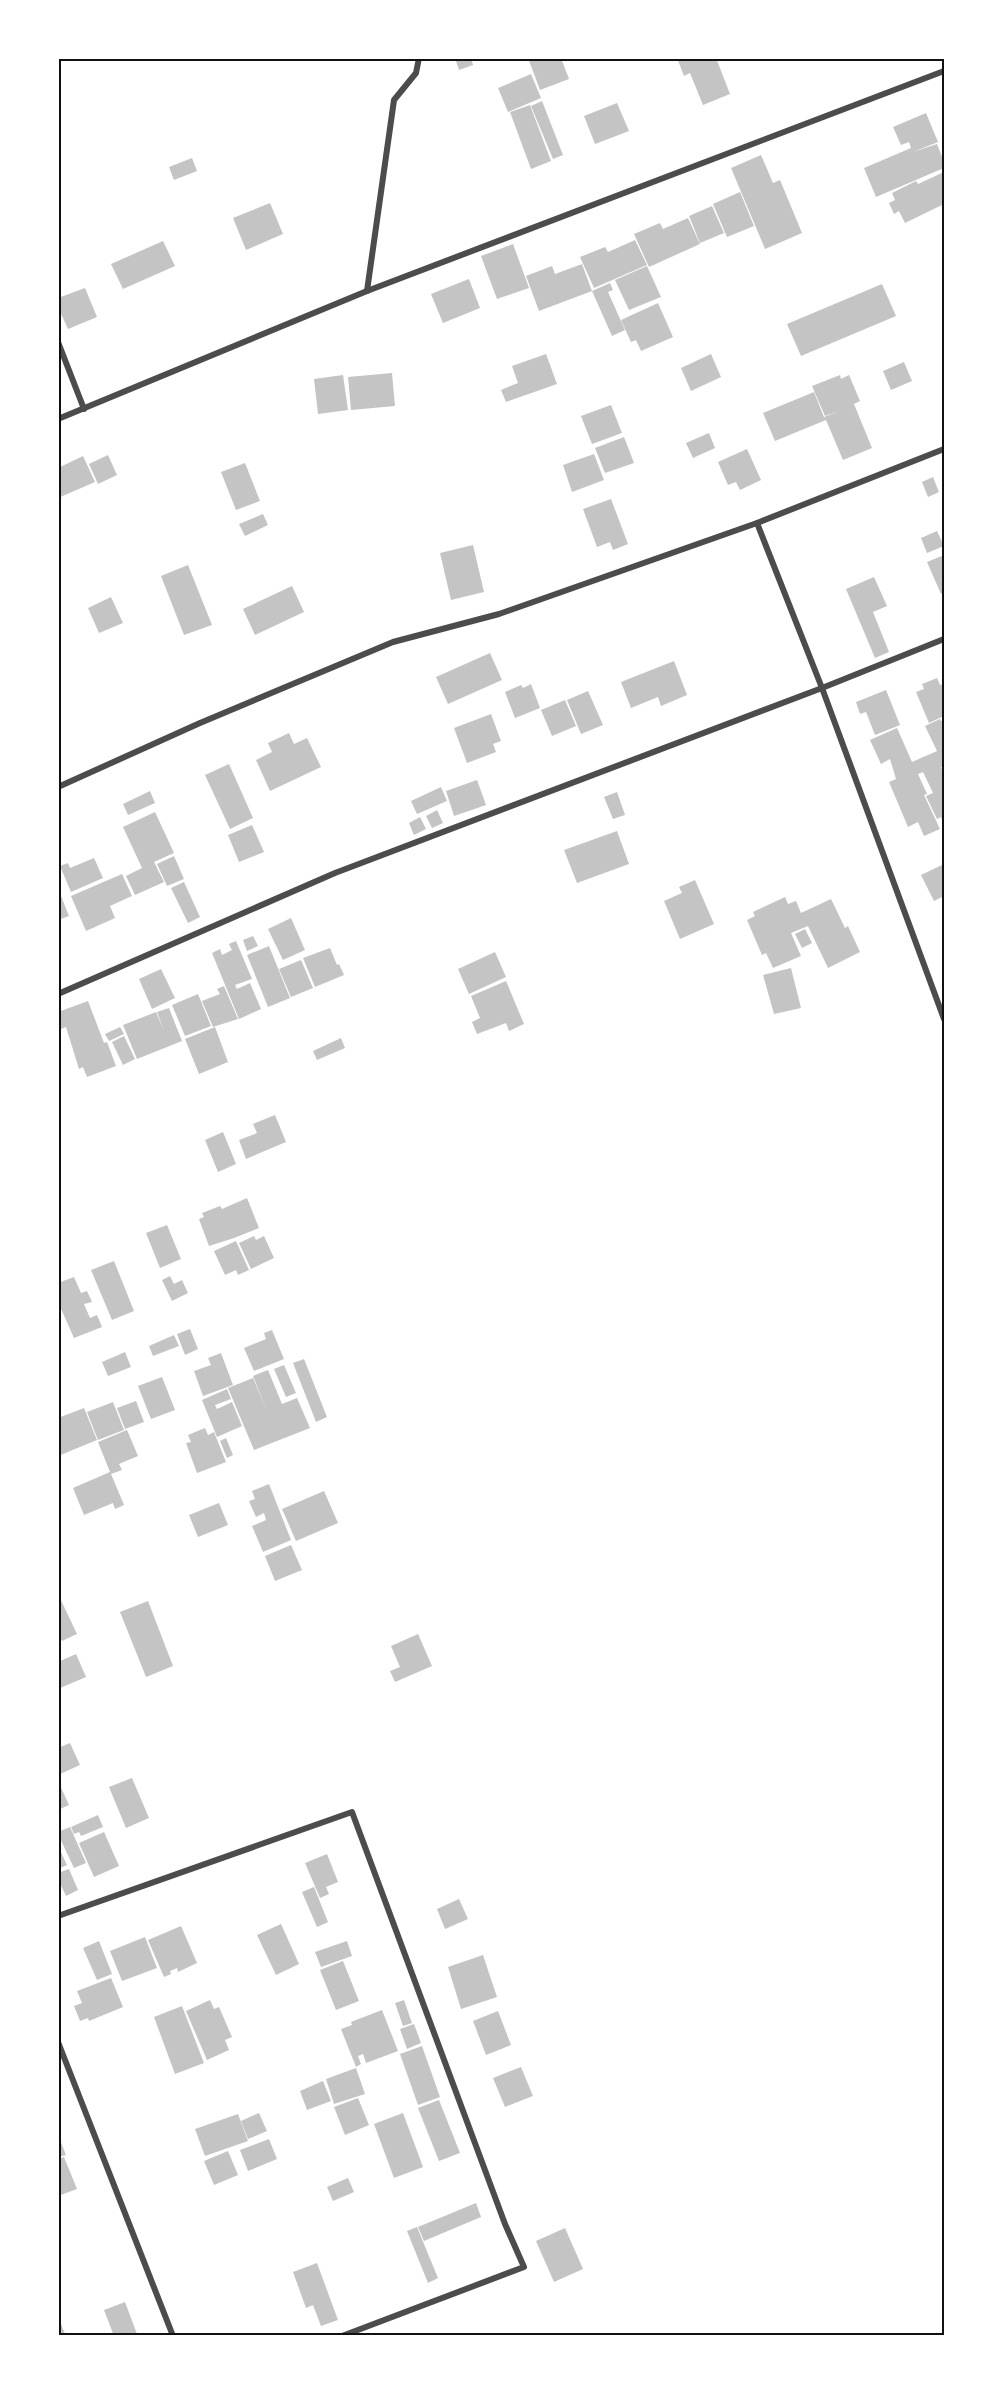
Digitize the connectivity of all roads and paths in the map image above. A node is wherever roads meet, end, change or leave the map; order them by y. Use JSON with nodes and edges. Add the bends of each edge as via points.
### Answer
{"nodes":[{"id":1,"x":418,"y":58,"type":"edge"},
{"id":2,"x":945,"y":71,"type":"edge"},
{"id":3,"x":367,"y":291,"type":"junction"},
{"id":4,"x":58,"y":342,"type":"edge"},
{"id":5,"x":84,"y":409,"type":"junction"},
{"id":6,"x":58,"y":419,"type":"edge"},
{"id":7,"x":945,"y":449,"type":"edge"},
{"id":8,"x":757,"y":523,"type":"junction"},
{"id":9,"x":945,"y":639,"type":"edge"},
{"id":10,"x":822,"y":688,"type":"junction"},
{"id":11,"x":58,"y":787,"type":"edge"},
{"id":12,"x":58,"y":994,"type":"edge"},
{"id":13,"x":945,"y":1019,"type":"edge"},
{"id":14,"x":58,"y":1916,"type":"edge"},
{"id":15,"x":58,"y":2042,"type":"edge"},
{"id":16,"x":362,"y":2328,"type":"junction"},
{"id":17,"x":172,"y":2336,"type":"edge"},
{"id":18,"x":342,"y":2336,"type":"edge"},
{"id":19,"x":365,"y":2336,"type":"edge"}],
"edges":[{"from":1,"to":3,"type":"street","via":[[416,73],[394,100]]},
{"from":2,"to":3,"type":"street"},
{"from":3,"to":5,"type":"street"},
{"from":4,"to":5,"type":"street"},
{"from":5,"to":6,"type":"street"},
{"from":7,"to":8,"type":"street"},
{"from":8,"to":10,"type":"street"},
{"from":8,"to":11,"type":"street","via":[[499,614],[393,642]]},
{"from":9,"to":10,"type":"street"},
{"from":10,"to":12,"type":"street","via":[[335,873]]},
{"from":10,"to":13,"type":"street"},
{"from":14,"to":16,"type":"street","via":[[352,1812],[524,2267]]},
{"from":15,"to":17,"type":"street"},
{"from":16,"to":18,"type":"street"},
{"from":16,"to":19,"type":"street"}]}
